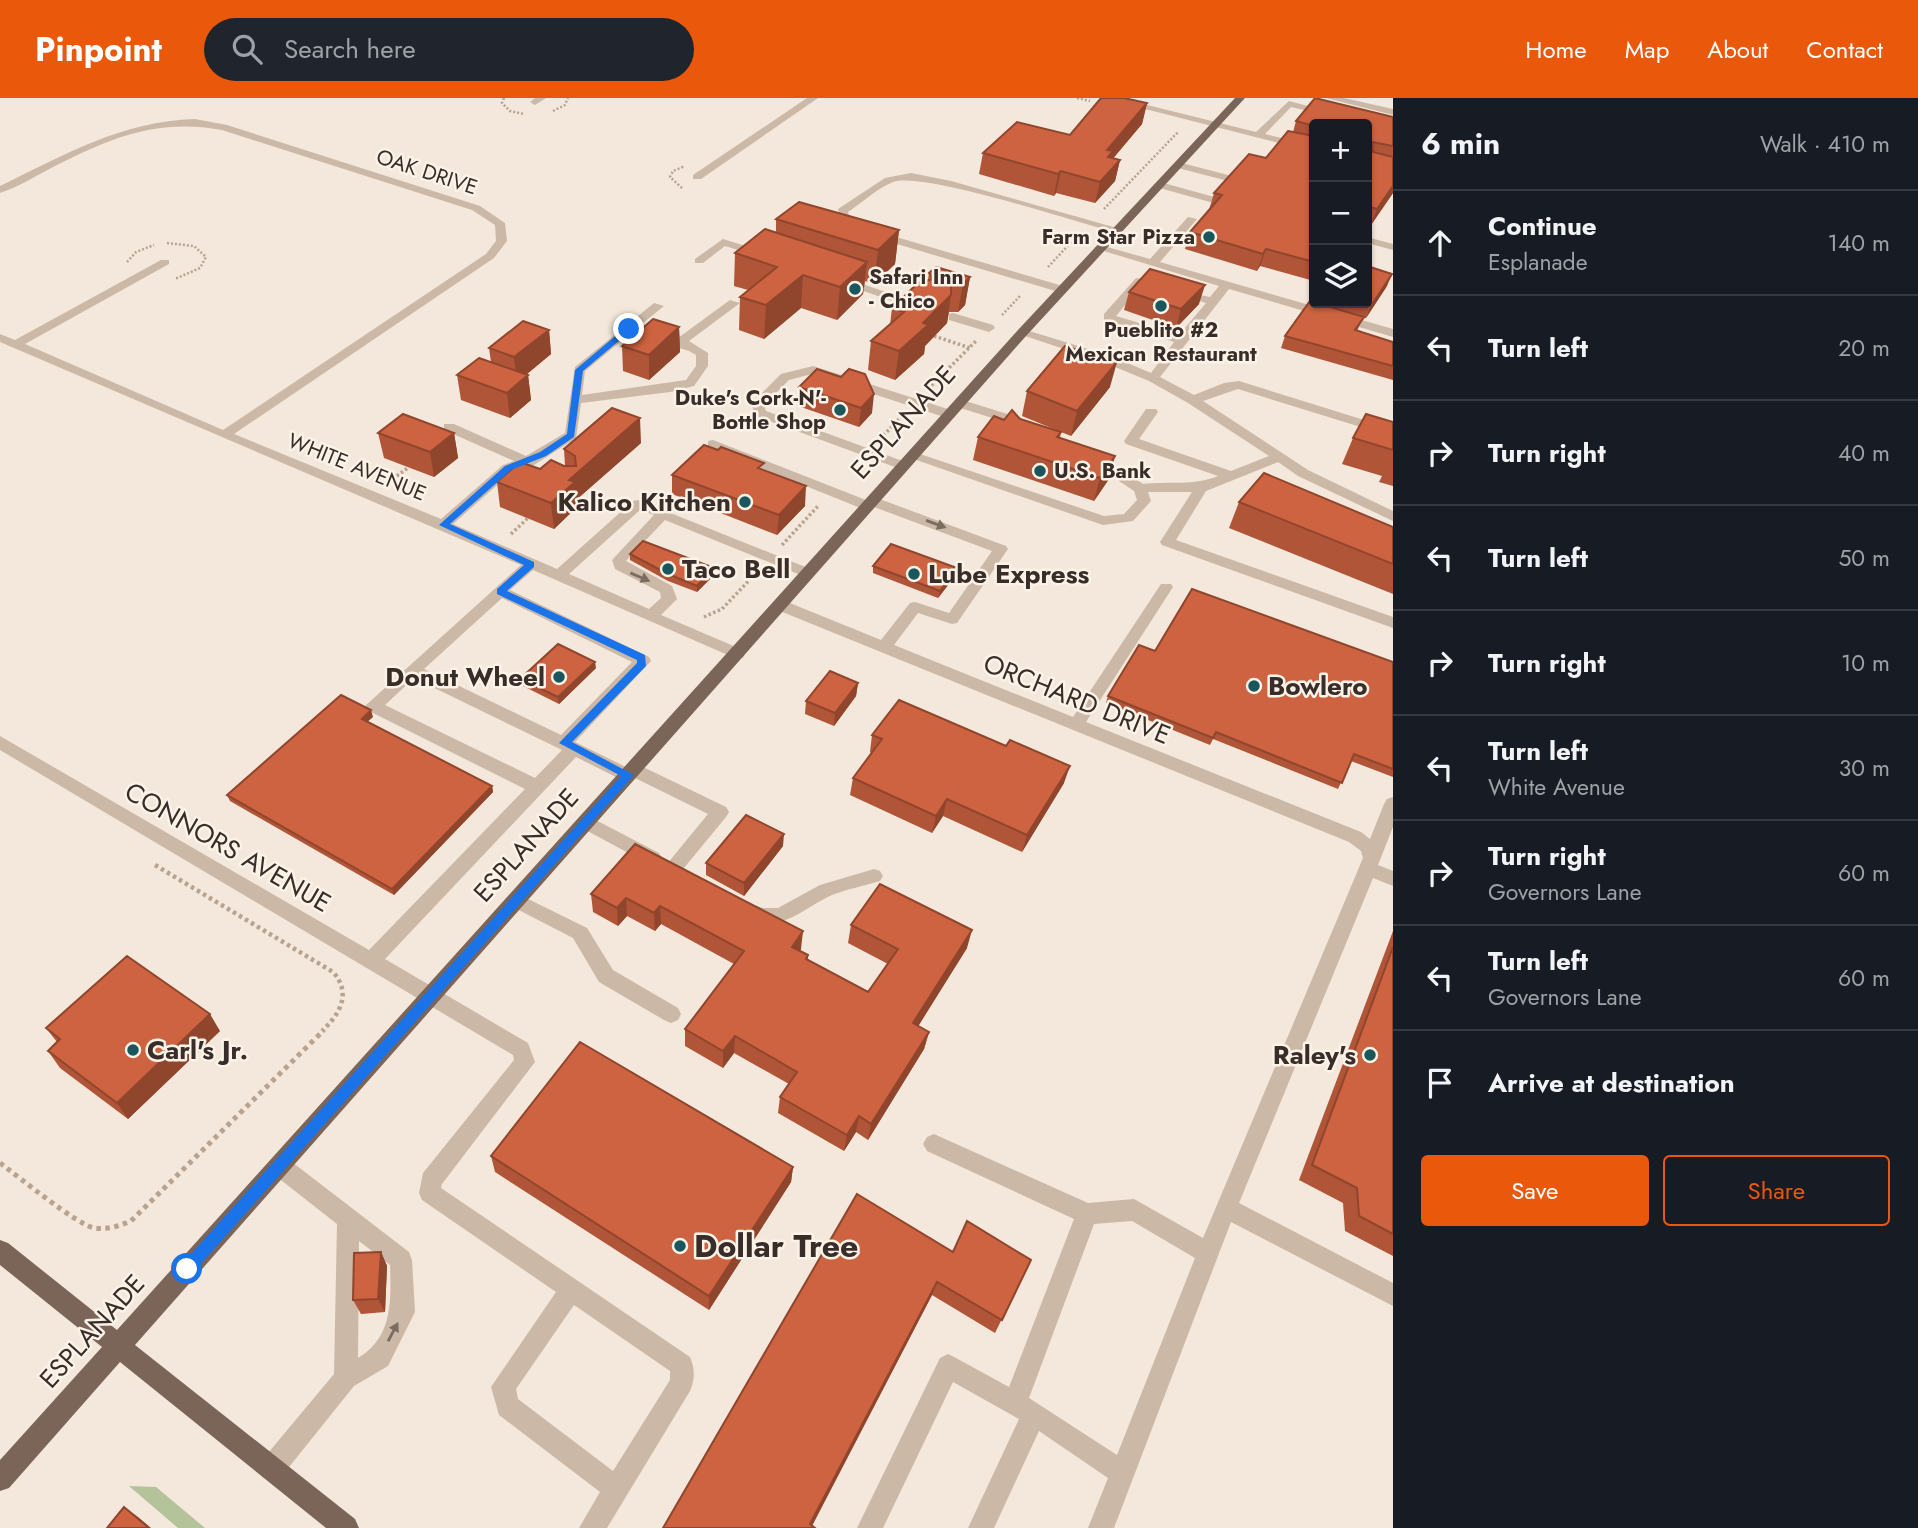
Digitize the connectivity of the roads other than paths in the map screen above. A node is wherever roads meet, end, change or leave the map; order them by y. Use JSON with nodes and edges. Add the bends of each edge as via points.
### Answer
{"nodes":[{"id":1,"x":813,"y":98,"type":"edge"},
{"id":2,"x":1107,"y":98,"type":"edge"},
{"id":3,"x":1240,"y":98,"type":"edge"},
{"id":4,"x":1331,"y":98,"type":"edge"},
{"id":5,"x":1358,"y":101,"type":"edge"},
{"id":6,"x":1393,"y":112,"type":"edge"},
{"id":7,"x":1337,"y":116,"type":"edge"},
{"id":8,"x":1217,"y":124,"type":"junction"},
{"id":9,"x":1259,"y":134,"type":"junction"},
{"id":10,"x":1309,"y":148,"type":"edge"},
{"id":11,"x":1178,"y":165,"type":"junction"},
{"id":12,"x":697,"y":177,"type":"dead end"},
{"id":13,"x":1228,"y":178,"type":"edge"},
{"id":14,"x":1160,"y":185,"type":"junction"},
{"id":15,"x":0,"y":190,"type":"edge"},
{"id":16,"x":1210,"y":199,"type":"dead end"},
{"id":17,"x":1192,"y":219,"type":"dead end"},
{"id":18,"x":1118,"y":230,"type":"junction"},
{"id":19,"x":1372,"y":241,"type":"edge"},
{"id":20,"x":1393,"y":247,"type":"edge"},
{"id":21,"x":1100,"y":248,"type":"junction"},
{"id":22,"x":776,"y":259,"type":"edge"},
{"id":23,"x":699,"y":261,"type":"dead end"},
{"id":24,"x":165,"y":262,"type":"dead end"},
{"id":25,"x":1152,"y":264,"type":"junction"},
{"id":26,"x":828,"y":276,"type":"edge"},
{"id":27,"x":1226,"y":285,"type":"junction"},
{"id":28,"x":1062,"y":289,"type":"junction"},
{"id":29,"x":1213,"y":301,"type":"junction"},
{"id":30,"x":734,"y":303,"type":"dead end"},
{"id":31,"x":658,"y":306,"type":"dead end"},
{"id":32,"x":920,"y":306,"type":"edge"},
{"id":33,"x":953,"y":317,"type":"edge"},
{"id":34,"x":989,"y":328,"type":"dead end"},
{"id":35,"x":629,"y":329,"type":"junction"},
{"id":36,"x":1022,"y":333,"type":"junction"},
{"id":37,"x":1393,"y":333,"type":"edge"},
{"id":38,"x":0,"y":338,"type":"edge"},
{"id":39,"x":1182,"y":340,"type":"junction"},
{"id":40,"x":680,"y":342,"type":"junction"},
{"id":41,"x":15,"y":345,"type":"junction"},
{"id":42,"x":1153,"y":378,"type":"junction"},
{"id":43,"x":575,"y":400,"type":"junction"},
{"id":44,"x":1194,"y":400,"type":"junction"},
{"id":45,"x":954,"y":409,"type":"junction"},
{"id":46,"x":1151,"y":412,"type":"dead end"},
{"id":47,"x":449,"y":427,"type":"dead end"},
{"id":48,"x":1393,"y":433,"type":"edge"},
{"id":49,"x":224,"y":435,"type":"junction"},
{"id":50,"x":1037,"y":435,"type":"edge"},
{"id":51,"x":713,"y":444,"type":"dead end"},
{"id":52,"x":1072,"y":450,"type":"edge"},
{"id":53,"x":1279,"y":457,"type":"junction"},
{"id":54,"x":908,"y":461,"type":"junction"},
{"id":55,"x":531,"y":464,"type":"junction"},
{"id":56,"x":1231,"y":476,"type":"junction"},
{"id":57,"x":1201,"y":488,"type":"junction"},
{"id":58,"x":1140,"y":489,"type":"junction"},
{"id":59,"x":870,"y":504,"type":"junction"},
{"id":60,"x":663,"y":514,"type":"junction"},
{"id":61,"x":1393,"y":517,"type":"edge"},
{"id":62,"x":443,"y":525,"type":"junction"},
{"id":63,"x":531,"y":564,"type":"junction"},
{"id":64,"x":808,"y":573,"type":"junction"},
{"id":65,"x":558,"y":576,"type":"junction"},
{"id":66,"x":1167,"y":587,"type":"dead end"},
{"id":67,"x":500,"y":592,"type":"junction"},
{"id":68,"x":780,"y":605,"type":"junction"},
{"id":69,"x":650,"y":617,"type":"junction"},
{"id":70,"x":1393,"y":623,"type":"edge"},
{"id":71,"x":884,"y":647,"type":"junction"},
{"id":72,"x":737,"y":654,"type":"junction"},
{"id":73,"x":412,"y":670,"type":"junction"},
{"id":74,"x":1076,"y":725,"type":"junction"},
{"id":75,"x":0,"y":742,"type":"edge"},
{"id":76,"x":569,"y":746,"type":"junction"},
{"id":77,"x":631,"y":772,"type":"junction"},
{"id":78,"x":537,"y":786,"type":"junction"},
{"id":79,"x":1393,"y":804,"type":"edge"},
{"id":80,"x":586,"y":822,"type":"junction"},
{"id":81,"x":1370,"y":863,"type":"junction"},
{"id":82,"x":874,"y":876,"type":"dead end"},
{"id":83,"x":1393,"y":879,"type":"edge"},
{"id":84,"x":516,"y":900,"type":"junction"},
{"id":85,"x":734,"y":902,"type":"edge"},
{"id":86,"x":371,"y":961,"type":"junction"},
{"id":87,"x":431,"y":997,"type":"junction"},
{"id":88,"x":671,"y":1014,"type":"dead end"},
{"id":89,"x":934,"y":1144,"type":"dead end"},
{"id":90,"x":279,"y":1166,"type":"junction"},
{"id":91,"x":1226,"y":1208,"type":"junction"},
{"id":92,"x":1087,"y":1214,"type":"junction"},
{"id":93,"x":348,"y":1218,"type":"junction"},
{"id":94,"x":0,"y":1251,"type":"edge"},
{"id":95,"x":1208,"y":1253,"type":"junction"},
{"id":96,"x":571,"y":1290,"type":"junction"},
{"id":97,"x":1393,"y":1295,"type":"edge"},
{"id":98,"x":118,"y":1346,"type":"junction"},
{"id":99,"x":346,"y":1378,"type":"junction"},
{"id":100,"x":1024,"y":1409,"type":"junction"},
{"id":101,"x":272,"y":1468,"type":"junction"},
{"id":102,"x":1123,"y":1473,"type":"junction"},
{"id":103,"x":0,"y":1479,"type":"edge"},
{"id":104,"x":616,"y":1489,"type":"junction"},
{"id":105,"x":346,"y":1528,"type":"edge"},
{"id":106,"x":592,"y":1528,"type":"edge"},
{"id":107,"x":870,"y":1528,"type":"edge"},
{"id":108,"x":981,"y":1528,"type":"edge"},
{"id":109,"x":1101,"y":1528,"type":"edge"}],
"edges":[{"from":1,"to":12,"type":"street"},
{"from":2,"to":8,"type":"street"},
{"from":3,"to":8,"type":"main road","name":"ESPLANADE"},
{"from":4,"to":5,"type":"street"},
{"from":5,"to":6,"type":"street","via":[[1369,111]]},
{"from":7,"to":9,"type":"street","via":[[1289,104]]},
{"from":8,"to":9,"type":"street"},
{"from":8,"to":11,"type":"main road","name":"ESPLANADE"},
{"from":9,"to":10,"type":"street"},
{"from":11,"to":13,"type":"street"},
{"from":11,"to":14,"type":"main road","name":"ESPLANADE"},
{"from":14,"to":16,"type":"street"},
{"from":14,"to":18,"type":"main road","name":"ESPLANADE"},
{"from":15,"to":49,"type":"street","name":"OAK DRIVE","via":[[128,130],[194,120],[476,208],[500,223],[502,243],[490,256]]},
{"from":17,"to":25,"type":"street"},
{"from":18,"to":21,"type":"main road","name":"ESPLANADE"},
{"from":18,"to":28,"type":"street","via":[[911,176],[889,180],[842,211],[847,226]]},
{"from":19,"to":20,"type":"street"},
{"from":21,"to":25,"type":"street"},
{"from":21,"to":28,"type":"main road","name":"ESPLANADE"},
{"from":22,"to":23,"type":"street","via":[[723,242]]},
{"from":24,"to":41,"type":"street"},
{"from":25,"to":27,"type":"street"},
{"from":26,"to":32,"type":"street"},
{"from":27,"to":29,"type":"street"},
{"from":27,"to":37,"type":"street"},
{"from":28,"to":36,"type":"main road","name":"ESPLANADE"},
{"from":29,"to":39,"type":"street"},
{"from":29,"to":39,"type":"street","via":[[1140,280],[1108,317]]},
{"from":30,"to":40,"type":"street"},
{"from":31,"to":35,"type":"street"},
{"from":33,"to":34,"type":"street"},
{"from":35,"to":40,"type":"street"},
{"from":35,"to":43,"type":"street","via":[[579,370]]},
{"from":36,"to":42,"type":"street"},
{"from":36,"to":45,"type":"main road","name":"ESPLANADE"},
{"from":38,"to":41,"type":"street","name":"WHITE AVENUE"},
{"from":39,"to":42,"type":"street"},
{"from":40,"to":43,"type":"street","via":[[702,353],[702,366],[690,383]]},
{"from":41,"to":49,"type":"street","name":"WHITE AVENUE"},
{"from":42,"to":44,"type":"street"},
{"from":43,"to":55,"type":"street","via":[[571,435]]},
{"from":44,"to":48,"type":"street","via":[[1239,385]]},
{"from":44,"to":53,"type":"street"},
{"from":45,"to":50,"type":"street","via":[[1002,417]]},
{"from":45,"to":54,"type":"main road","name":"ESPLANADE"},
{"from":45,"to":54,"type":"street","via":[[813,370],[785,377],[757,404],[761,413]]},
{"from":46,"to":56,"type":"street","via":[[1131,441]]},
{"from":47,"to":55,"type":"street"},
{"from":49,"to":62,"type":"street","name":"WHITE AVENUE"},
{"from":51,"to":59,"type":"street"},
{"from":52,"to":58,"type":"street","via":[[1108,466]]},
{"from":53,"to":56,"type":"street"},
{"from":53,"to":61,"type":"street","via":[[1324,485]]},
{"from":54,"to":58,"type":"street","via":[[1103,522],[1128,518],[1144,501]]},
{"from":54,"to":59,"type":"main road","name":"ESPLANADE"},
{"from":55,"to":62,"type":"street","via":[[508,468]]},
{"from":56,"to":57,"type":"street"},
{"from":57,"to":58,"type":"street"},
{"from":57,"to":70,"type":"street","via":[[1167,542]]},
{"from":59,"to":64,"type":"main road","name":"ESPLANADE"},
{"from":59,"to":71,"type":"street","one_way":true,"via":[[1002,549],[952,619],[915,607]]},
{"from":60,"to":64,"type":"street"},
{"from":60,"to":65,"type":"street","via":[[638,503]]},
{"from":60,"to":69,"type":"street","one_way":true,"via":[[620,560],[626,571],[667,589],[669,599]]},
{"from":62,"to":63,"type":"street","name":"WHITE AVENUE"},
{"from":63,"to":65,"type":"street","name":"WHITE AVENUE"},
{"from":63,"to":67,"type":"street"},
{"from":64,"to":68,"type":"main road","name":"ESPLANADE"},
{"from":65,"to":69,"type":"street","name":"WHITE AVENUE"},
{"from":66,"to":74,"type":"street"},
{"from":67,"to":73,"type":"street"},
{"from":67,"to":76,"type":"street","via":[[643,661]]},
{"from":68,"to":71,"type":"street","name":"ORCHARD DRIVE"},
{"from":68,"to":72,"type":"main road","name":"ESPLANADE"},
{"from":69,"to":72,"type":"street","name":"WHITE AVENUE"},
{"from":71,"to":74,"type":"street","name":"ORCHARD DRIVE"},
{"from":72,"to":77,"type":"main road","name":"ESPLANADE"},
{"from":73,"to":76,"type":"street"},
{"from":73,"to":78,"type":"street","via":[[373,706]]},
{"from":74,"to":81,"type":"street","name":"ORCHARD DRIVE","via":[[1355,837],[1368,847]]},
{"from":75,"to":86,"type":"street","name":"CONNORS AVENUE"},
{"from":76,"to":77,"type":"street"},
{"from":76,"to":78,"type":"street"},
{"from":77,"to":80,"type":"main road","name":"ESPLANADE"},
{"from":77,"to":80,"type":"street","via":[[720,812],[679,872]]},
{"from":78,"to":86,"type":"street"},
{"from":79,"to":81,"type":"street"},
{"from":80,"to":84,"type":"main road","name":"ESPLANADE"},
{"from":81,"to":83,"type":"street"},
{"from":81,"to":91,"type":"street"},
{"from":82,"to":85,"type":"street","via":[[824,891],[786,916],[759,916]]},
{"from":84,"to":87,"type":"main road","name":"ESPLANADE"},
{"from":84,"to":88,"type":"street","via":[[580,933],[606,976]]},
{"from":86,"to":87,"type":"street","name":"CONNORS AVENUE"},
{"from":87,"to":90,"type":"main road","name":"ESPLANADE"},
{"from":87,"to":96,"type":"street","name":"CONNORS AVENUE","via":[[521,1049],[525,1062],[431,1180],[430,1193]]},
{"from":89,"to":92,"type":"street"},
{"from":90,"to":93,"type":"street"},
{"from":90,"to":98,"type":"main road","name":"ESPLANADE"},
{"from":91,"to":95,"type":"street"},
{"from":91,"to":97,"type":"street"},
{"from":92,"to":95,"type":"street","via":[[1134,1210]]},
{"from":92,"to":100,"type":"street"},
{"from":93,"to":99,"type":"street"},
{"from":99,"to":93,"type":"street","one_way":true,"via":[[380,1358],[404,1312],[401,1260]]},
{"from":94,"to":98,"type":"main road"},
{"from":95,"to":102,"type":"street"},
{"from":96,"to":104,"type":"street","via":[[503,1387],[508,1406]]},
{"from":96,"to":104,"type":"street","via":[[682,1365],[682,1384]]},
{"from":98,"to":101,"type":"main road"},
{"from":98,"to":103,"type":"main road","name":"ESPLANADE"},
{"from":99,"to":101,"type":"street"},
{"from":100,"to":102,"type":"street"},
{"from":100,"to":107,"type":"street","via":[[948,1366]]},
{"from":100,"to":108,"type":"street"},
{"from":101,"to":105,"type":"main road"},
{"from":102,"to":109,"type":"street"},
{"from":104,"to":106,"type":"street"}]}
